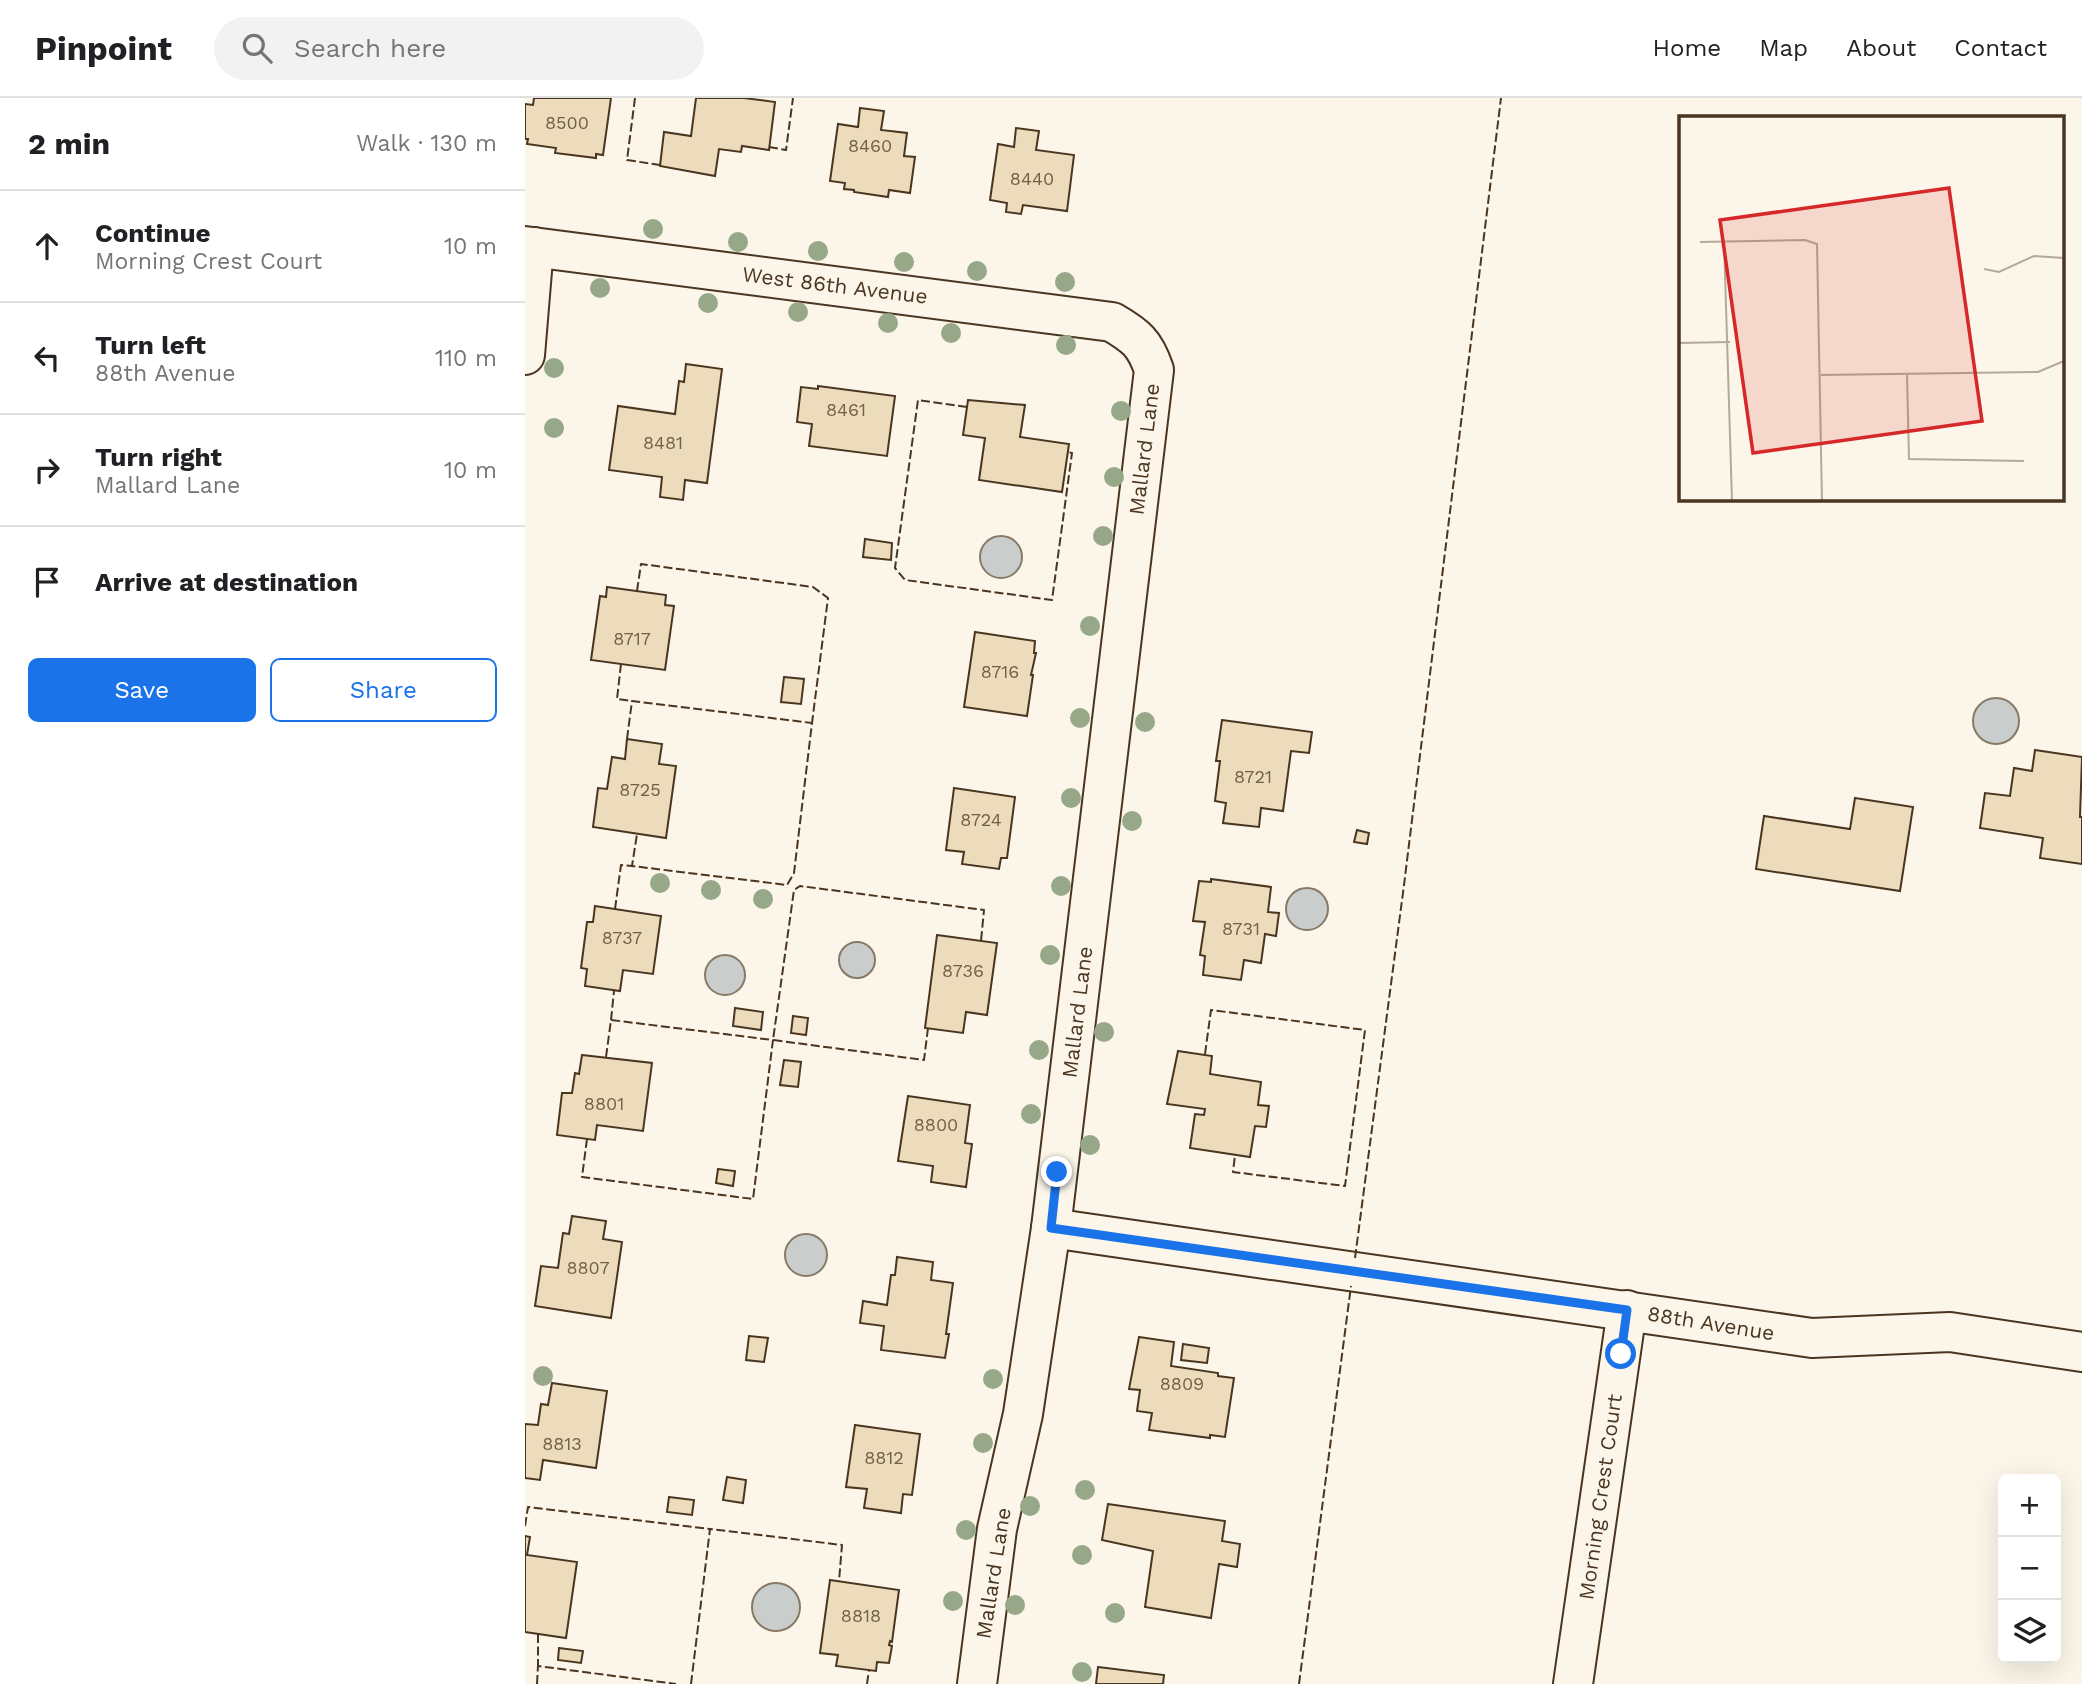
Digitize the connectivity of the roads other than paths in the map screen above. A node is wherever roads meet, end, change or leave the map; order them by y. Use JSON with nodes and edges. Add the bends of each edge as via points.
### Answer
{"nodes":[{"id":1,"x":529,"y":246,"type":"edge"},
{"id":2,"x":1140,"y":341,"type":"joint"},
{"id":3,"x":525,"y":355,"type":"edge"},
{"id":4,"x":1051,"y":1228,"type":"junction"},
{"id":5,"x":1627,"y":1310,"type":"junction"},
{"id":6,"x":2082,"y":1352,"type":"edge"},
{"id":7,"x":977,"y":1684,"type":"edge"},
{"id":8,"x":1573,"y":1684,"type":"edge"}],
"edges":[{"from":1,"to":2,"type":"street","name":"West 86th Avenue","via":[[1112,322]]},
{"from":1,"to":3,"type":"street"},
{"from":2,"to":4,"type":"street","name":"Mallard Lane","via":[[1154,370]]},
{"from":4,"to":5,"type":"street","name":"88th Avenue"},
{"from":4,"to":7,"type":"street","name":"Mallard Lane","via":[[1023,1415],[997,1529]]},
{"from":5,"to":6,"type":"street","name":"88th Avenue","via":[[1812,1338],[1950,1332]]},
{"from":5,"to":8,"type":"street","name":"Morning Crest Court"}]}
